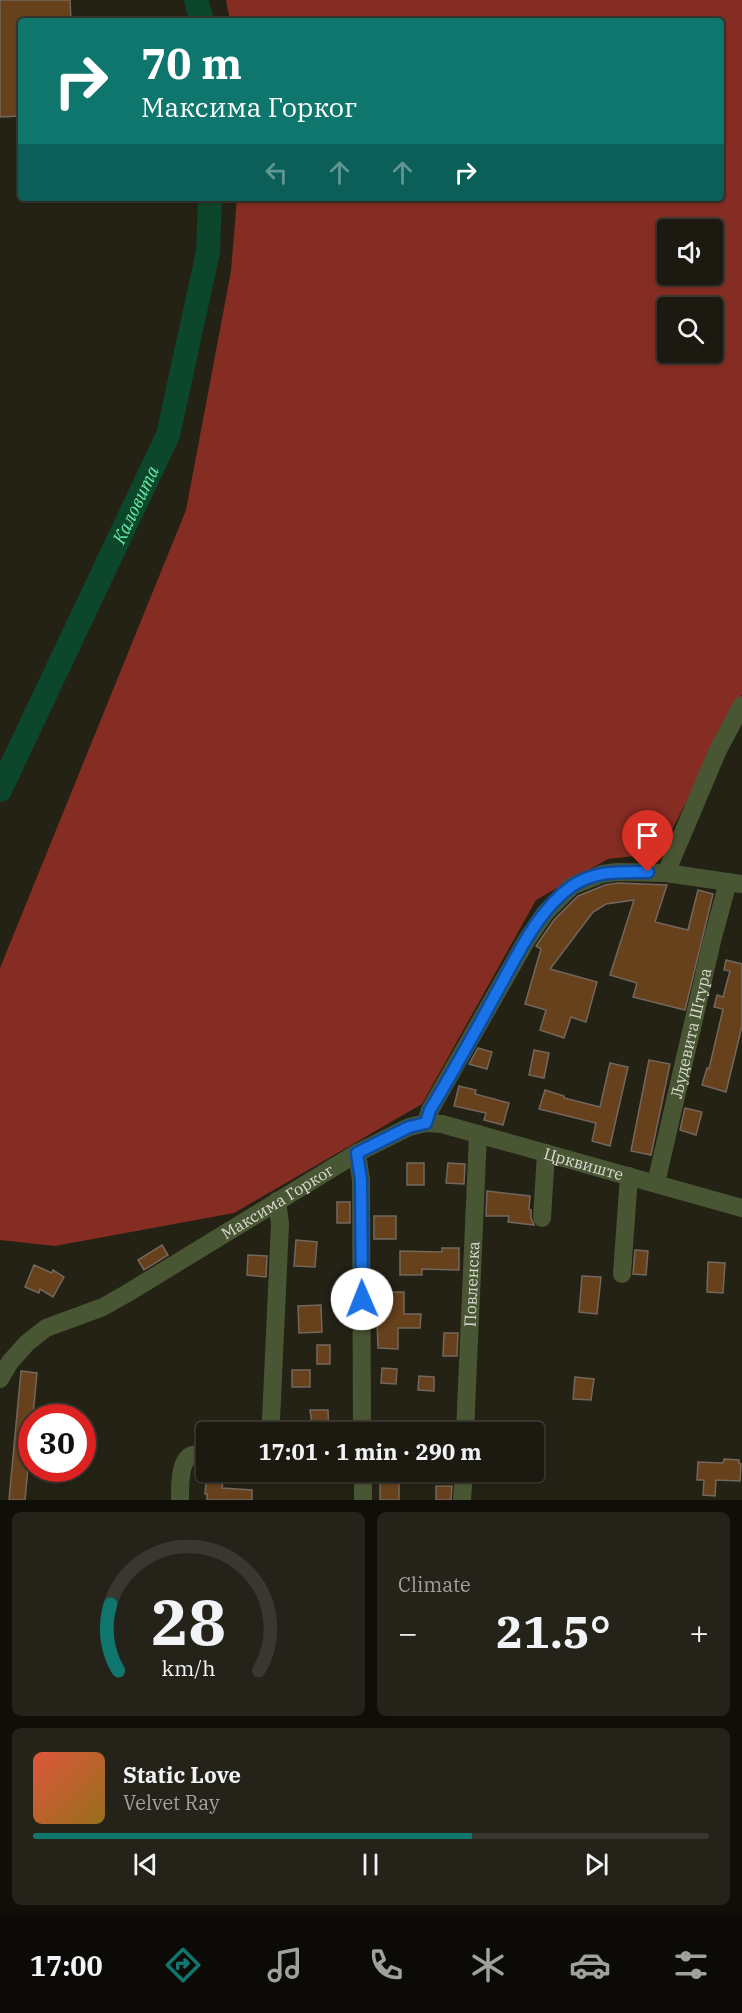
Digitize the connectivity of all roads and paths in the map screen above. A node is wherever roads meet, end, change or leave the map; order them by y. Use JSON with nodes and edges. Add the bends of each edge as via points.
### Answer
{"nodes":[{"id":1,"x":742,"y":705,"type":"edge"},
{"id":2,"x":666,"y":873,"type":"junction"},
{"id":3,"x":735,"y":883,"type":"edge"},
{"id":4,"x":426,"y":1123,"type":"junction"},
{"id":5,"x":478,"y":1134,"type":"junction"},
{"id":6,"x":357,"y":1153,"type":"junction"},
{"id":7,"x":546,"y":1153,"type":"junction"},
{"id":8,"x":629,"y":1176,"type":"junction"},
{"id":9,"x":656,"y":1183,"type":"junction"},
{"id":10,"x":277,"y":1201,"type":"junction"},
{"id":11,"x":742,"y":1208,"type":"edge"},
{"id":12,"x":543,"y":1218,"type":"dead end"},
{"id":13,"x":622,"y":1274,"type":"dead end"},
{"id":14,"x":0,"y":1379,"type":"edge"},
{"id":15,"x":271,"y":1420,"type":"dead end"},
{"id":16,"x":362,"y":1422,"type":"edge"},
{"id":17,"x":465,"y":1422,"type":"edge"},
{"id":18,"x":196,"y":1455,"type":"edge"},
{"id":19,"x":363,"y":1482,"type":"edge"},
{"id":20,"x":463,"y":1482,"type":"edge"},
{"id":21,"x":180,"y":1500,"type":"edge"},
{"id":22,"x":363,"y":1500,"type":"edge"},
{"id":23,"x":462,"y":1500,"type":"edge"}],
"edges":[{"from":1,"to":2,"type":"street","via":[[718,750]]},
{"from":2,"to":3,"type":"street"},
{"from":2,"to":4,"type":"street","via":[[602,874],[573,886],[559,897],[526,941]]},
{"from":3,"to":9,"type":"street","name":"Људевита Штура","via":[[709,952]]},
{"from":4,"to":5,"type":"street","name":"Црквиште"},
{"from":4,"to":6,"type":"street","name":"Максима Горког","via":[[409,1127]]},
{"from":5,"to":7,"type":"street","name":"Црквиште"},
{"from":5,"to":17,"type":"street","name":"Повленска"},
{"from":6,"to":10,"type":"street","name":"Максима Горког"},
{"from":6,"to":16,"type":"street","via":[[361,1180]]},
{"from":7,"to":8,"type":"street","name":"Црквиште"},
{"from":7,"to":12,"type":"street"},
{"from":8,"to":9,"type":"street","name":"Црквиште"},
{"from":8,"to":13,"type":"street"},
{"from":9,"to":11,"type":"street","name":"Црквиште"},
{"from":10,"to":14,"type":"street","name":"Максима Горког","via":[[103,1307],[46,1328],[27,1343]]},
{"from":10,"to":15,"type":"street","via":[[280,1224]]},
{"from":18,"to":21,"type":"street","via":[[187,1459]]},
{"from":19,"to":22,"type":"street"},
{"from":20,"to":23,"type":"street"}]}
